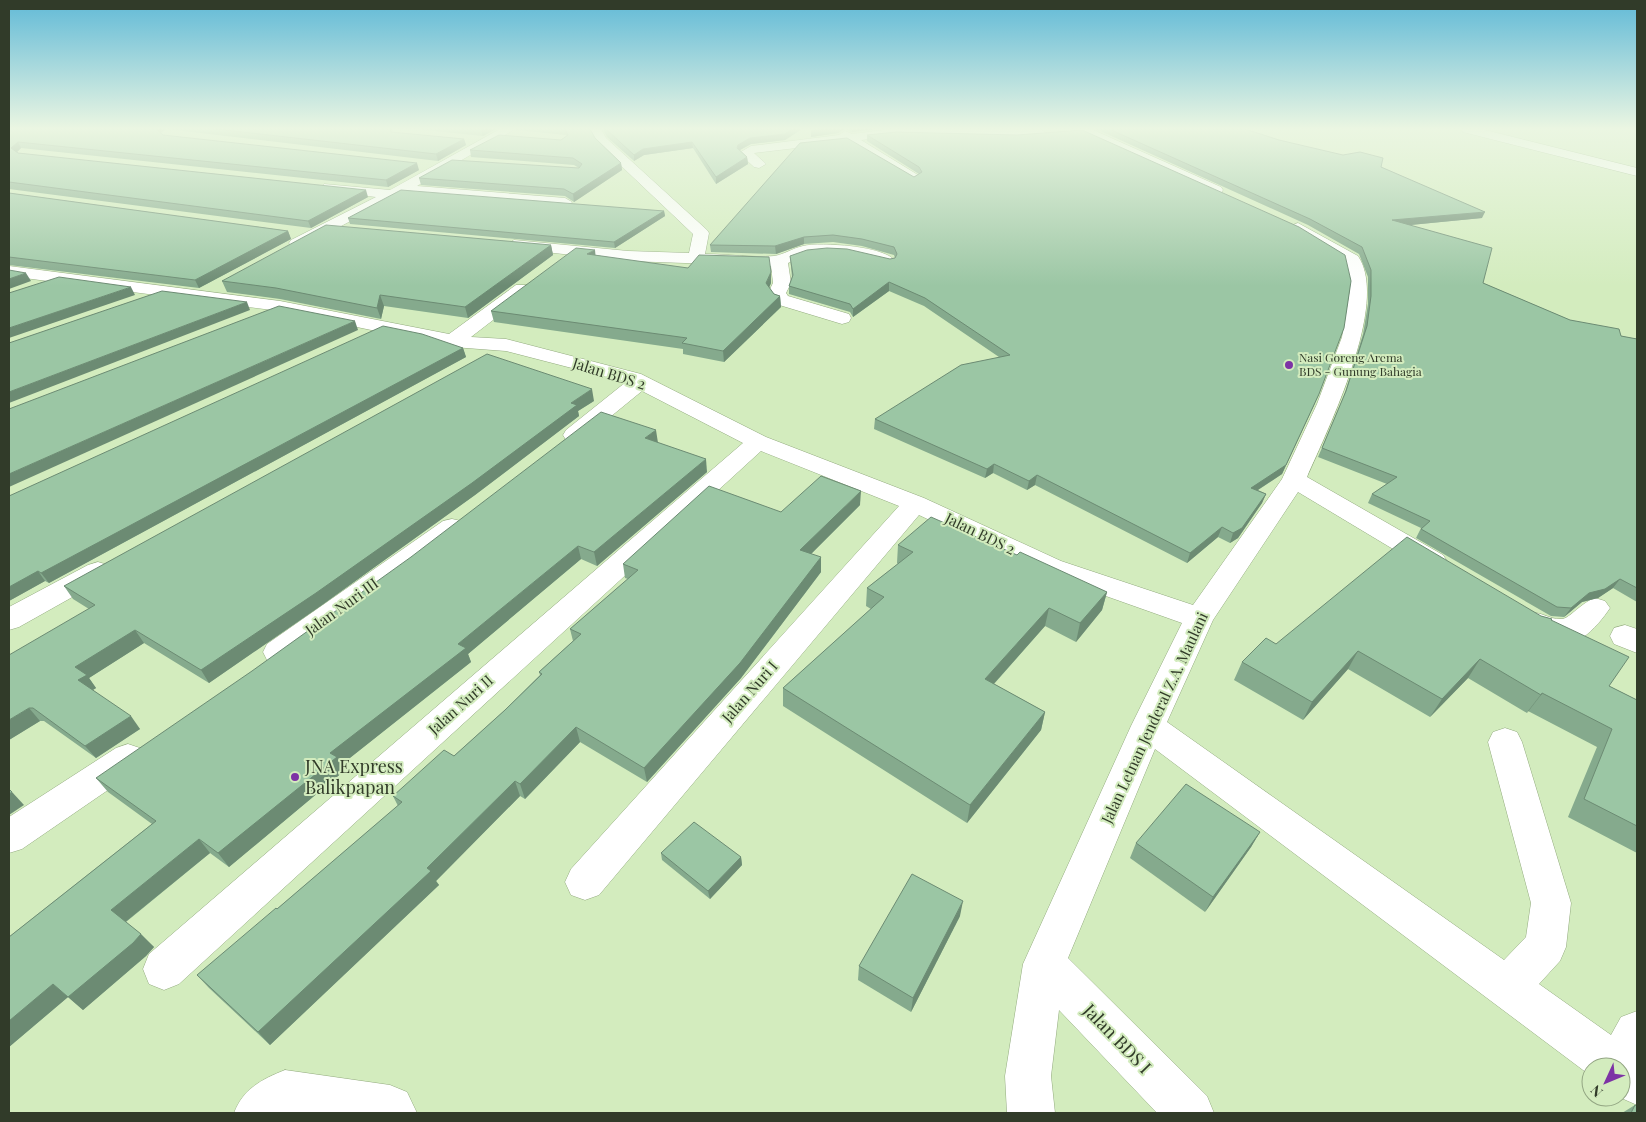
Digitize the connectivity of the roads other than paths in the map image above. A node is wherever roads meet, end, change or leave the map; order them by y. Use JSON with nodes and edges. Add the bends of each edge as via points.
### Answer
{"nodes":[{"id":1,"x":415,"y":181,"type":"edge"},
{"id":2,"x":645,"y":181,"type":"edge"},
{"id":3,"x":1192,"y":181,"type":"edge"},
{"id":4,"x":314,"y":186,"type":"edge"},
{"id":5,"x":397,"y":191,"type":"junction"},
{"id":6,"x":1232,"y":198,"type":"edge"},
{"id":7,"x":565,"y":202,"type":"edge"},
{"id":8,"x":1284,"y":222,"type":"edge"},
{"id":9,"x":355,"y":230,"type":"edge"},
{"id":10,"x":283,"y":231,"type":"edge"},
{"id":11,"x":319,"y":231,"type":"junction"},
{"id":12,"x":494,"y":243,"type":"edge"},
{"id":13,"x":286,"y":249,"type":"edge"},
{"id":14,"x":573,"y":251,"type":"junction"},
{"id":15,"x":696,"y":257,"type":"junction"},
{"id":16,"x":779,"y":261,"type":"junction"},
{"id":17,"x":887,"y":261,"type":"edge"},
{"id":18,"x":549,"y":269,"type":"edge"},
{"id":19,"x":9,"y":271,"type":"edge"},
{"id":20,"x":60,"y":279,"type":"junction"},
{"id":21,"x":533,"y":281,"type":"edge"},
{"id":22,"x":226,"y":283,"type":"edge"},
{"id":23,"x":26,"y":291,"type":"edge"},
{"id":24,"x":165,"y":292,"type":"junction"},
{"id":25,"x":200,"y":297,"type":"junction"},
{"id":26,"x":128,"y":305,"type":"edge"},
{"id":27,"x":280,"y":306,"type":"junction"},
{"id":28,"x":842,"y":318,"type":"dead end"},
{"id":29,"x":244,"y":321,"type":"edge"},
{"id":30,"x":384,"y":327,"type":"junction"},
{"id":31,"x":453,"y":341,"type":"junction"},
{"id":32,"x":348,"y":343,"type":"edge"},
{"id":33,"x":506,"y":345,"type":"junction"},
{"id":34,"x":472,"y":365,"type":"edge"},
{"id":35,"x":641,"y":381,"type":"junction"},
{"id":36,"x":758,"y":442,"type":"junction"},
{"id":37,"x":553,"y":452,"type":"edge"},
{"id":38,"x":1294,"y":479,"type":"junction"},
{"id":39,"x":915,"y":503,"type":"junction"},
{"id":40,"x":474,"y":511,"type":"edge"},
{"id":41,"x":114,"y":562,"type":"edge"},
{"id":42,"x":1453,"y":573,"type":"edge"},
{"id":43,"x":1510,"y":608,"type":"edge"},
{"id":44,"x":1595,"y":608,"type":"dead end"},
{"id":45,"x":1199,"y":618,"type":"junction"},
{"id":46,"x":9,"y":620,"type":"edge"},
{"id":47,"x":257,"y":668,"type":"edge"},
{"id":48,"x":1148,"y":726,"type":"junction"},
{"id":49,"x":152,"y":742,"type":"edge"},
{"id":50,"x":1505,"y":742,"type":"dead end"},
{"id":51,"x":9,"y":837,"type":"edge"},
{"id":52,"x":585,"y":882,"type":"dead end"},
{"id":53,"x":1044,"y":964,"type":"junction"},
{"id":54,"x":164,"y":969,"type":"dead end"},
{"id":55,"x":1508,"y":986,"type":"junction"},
{"id":56,"x":1637,"y":1034,"type":"edge"},
{"id":57,"x":1604,"y":1057,"type":"edge"},
{"id":58,"x":1624,"y":1057,"type":"edge"},
{"id":59,"x":391,"y":1111,"type":"edge"},
{"id":60,"x":258,"y":1113,"type":"edge"},
{"id":61,"x":1031,"y":1113,"type":"edge"},
{"id":62,"x":1190,"y":1113,"type":"edge"}],
"edges":[{"from":1,"to":5,"type":"street"},
{"from":2,"to":15,"type":"street","via":[[701,233]]},
{"from":3,"to":6,"type":"street"},
{"from":4,"to":5,"type":"street"},
{"from":5,"to":7,"type":"street"},
{"from":5,"to":11,"type":"street"},
{"from":8,"to":38,"type":"street","name":"Jalan Letnan Jenderal Z.A. Maulani","via":[[1352,260],[1359,289],[1352,337],[1328,404]]},
{"from":9,"to":11,"type":"street"},
{"from":10,"to":11,"type":"street"},
{"from":11,"to":13,"type":"street"},
{"from":12,"to":14,"type":"street"},
{"from":14,"to":15,"type":"street"},
{"from":14,"to":18,"type":"street"},
{"from":15,"to":16,"type":"street"},
{"from":16,"to":17,"type":"street","via":[[788,254],[804,251],[844,249]]},
{"from":16,"to":28,"type":"street","via":[[782,283],[777,293],[782,300]]},
{"from":19,"to":20,"type":"street","name":"Jalan BDS 2"},
{"from":20,"to":23,"type":"street"},
{"from":20,"to":24,"type":"street","name":"Jalan BDS 2"},
{"from":21,"to":31,"type":"street"},
{"from":22,"to":25,"type":"street"},
{"from":24,"to":25,"type":"street","name":"Jalan BDS 2"},
{"from":24,"to":26,"type":"street"},
{"from":25,"to":27,"type":"street","name":"Jalan BDS 2"},
{"from":27,"to":29,"type":"street"},
{"from":27,"to":30,"type":"street","name":"Jalan BDS 2"},
{"from":30,"to":31,"type":"street","name":"Jalan BDS 2"},
{"from":30,"to":32,"type":"street"},
{"from":31,"to":33,"type":"street","name":"Jalan BDS 2"},
{"from":33,"to":34,"type":"street"},
{"from":33,"to":35,"type":"street","name":"Jalan BDS 2"},
{"from":35,"to":36,"type":"street","name":"Jalan BDS 2"},
{"from":35,"to":37,"type":"street"},
{"from":36,"to":39,"type":"street","name":"Jalan BDS 2"},
{"from":36,"to":54,"type":"street","name":"Jalan Nuri II"},
{"from":38,"to":42,"type":"street"},
{"from":38,"to":45,"type":"street","name":"Jalan Letnan Jenderal Z.A. Maulani"},
{"from":39,"to":45,"type":"street","name":"Jalan BDS 2","via":[[1051,567]]},
{"from":39,"to":52,"type":"street","name":"Jalan Nuri I"},
{"from":40,"to":47,"type":"street","name":"Jalan Nuri III"},
{"from":41,"to":46,"type":"street"},
{"from":43,"to":44,"type":"street","via":[[1540,625],[1557,630],[1573,629]]},
{"from":45,"to":48,"type":"street","name":"Jalan Letnan Jenderal Z.A. Maulani"},
{"from":48,"to":53,"type":"street","name":"Jalan Letnan Jenderal Z.A. Maulani"},
{"from":48,"to":55,"type":"street"},
{"from":49,"to":51,"type":"street"},
{"from":50,"to":55,"type":"street","via":[[1551,903],[1545,946]]},
{"from":53,"to":61,"type":"street","name":"Jalan Letnan Jenderal Z.A. Maulani","via":[[1028,1076]]},
{"from":53,"to":62,"type":"street","name":"Jalan BDS I"},
{"from":55,"to":57,"type":"street"},
{"from":56,"to":58,"type":"street"},
{"from":59,"to":60,"type":"street","via":[[285,1093]]}]}
